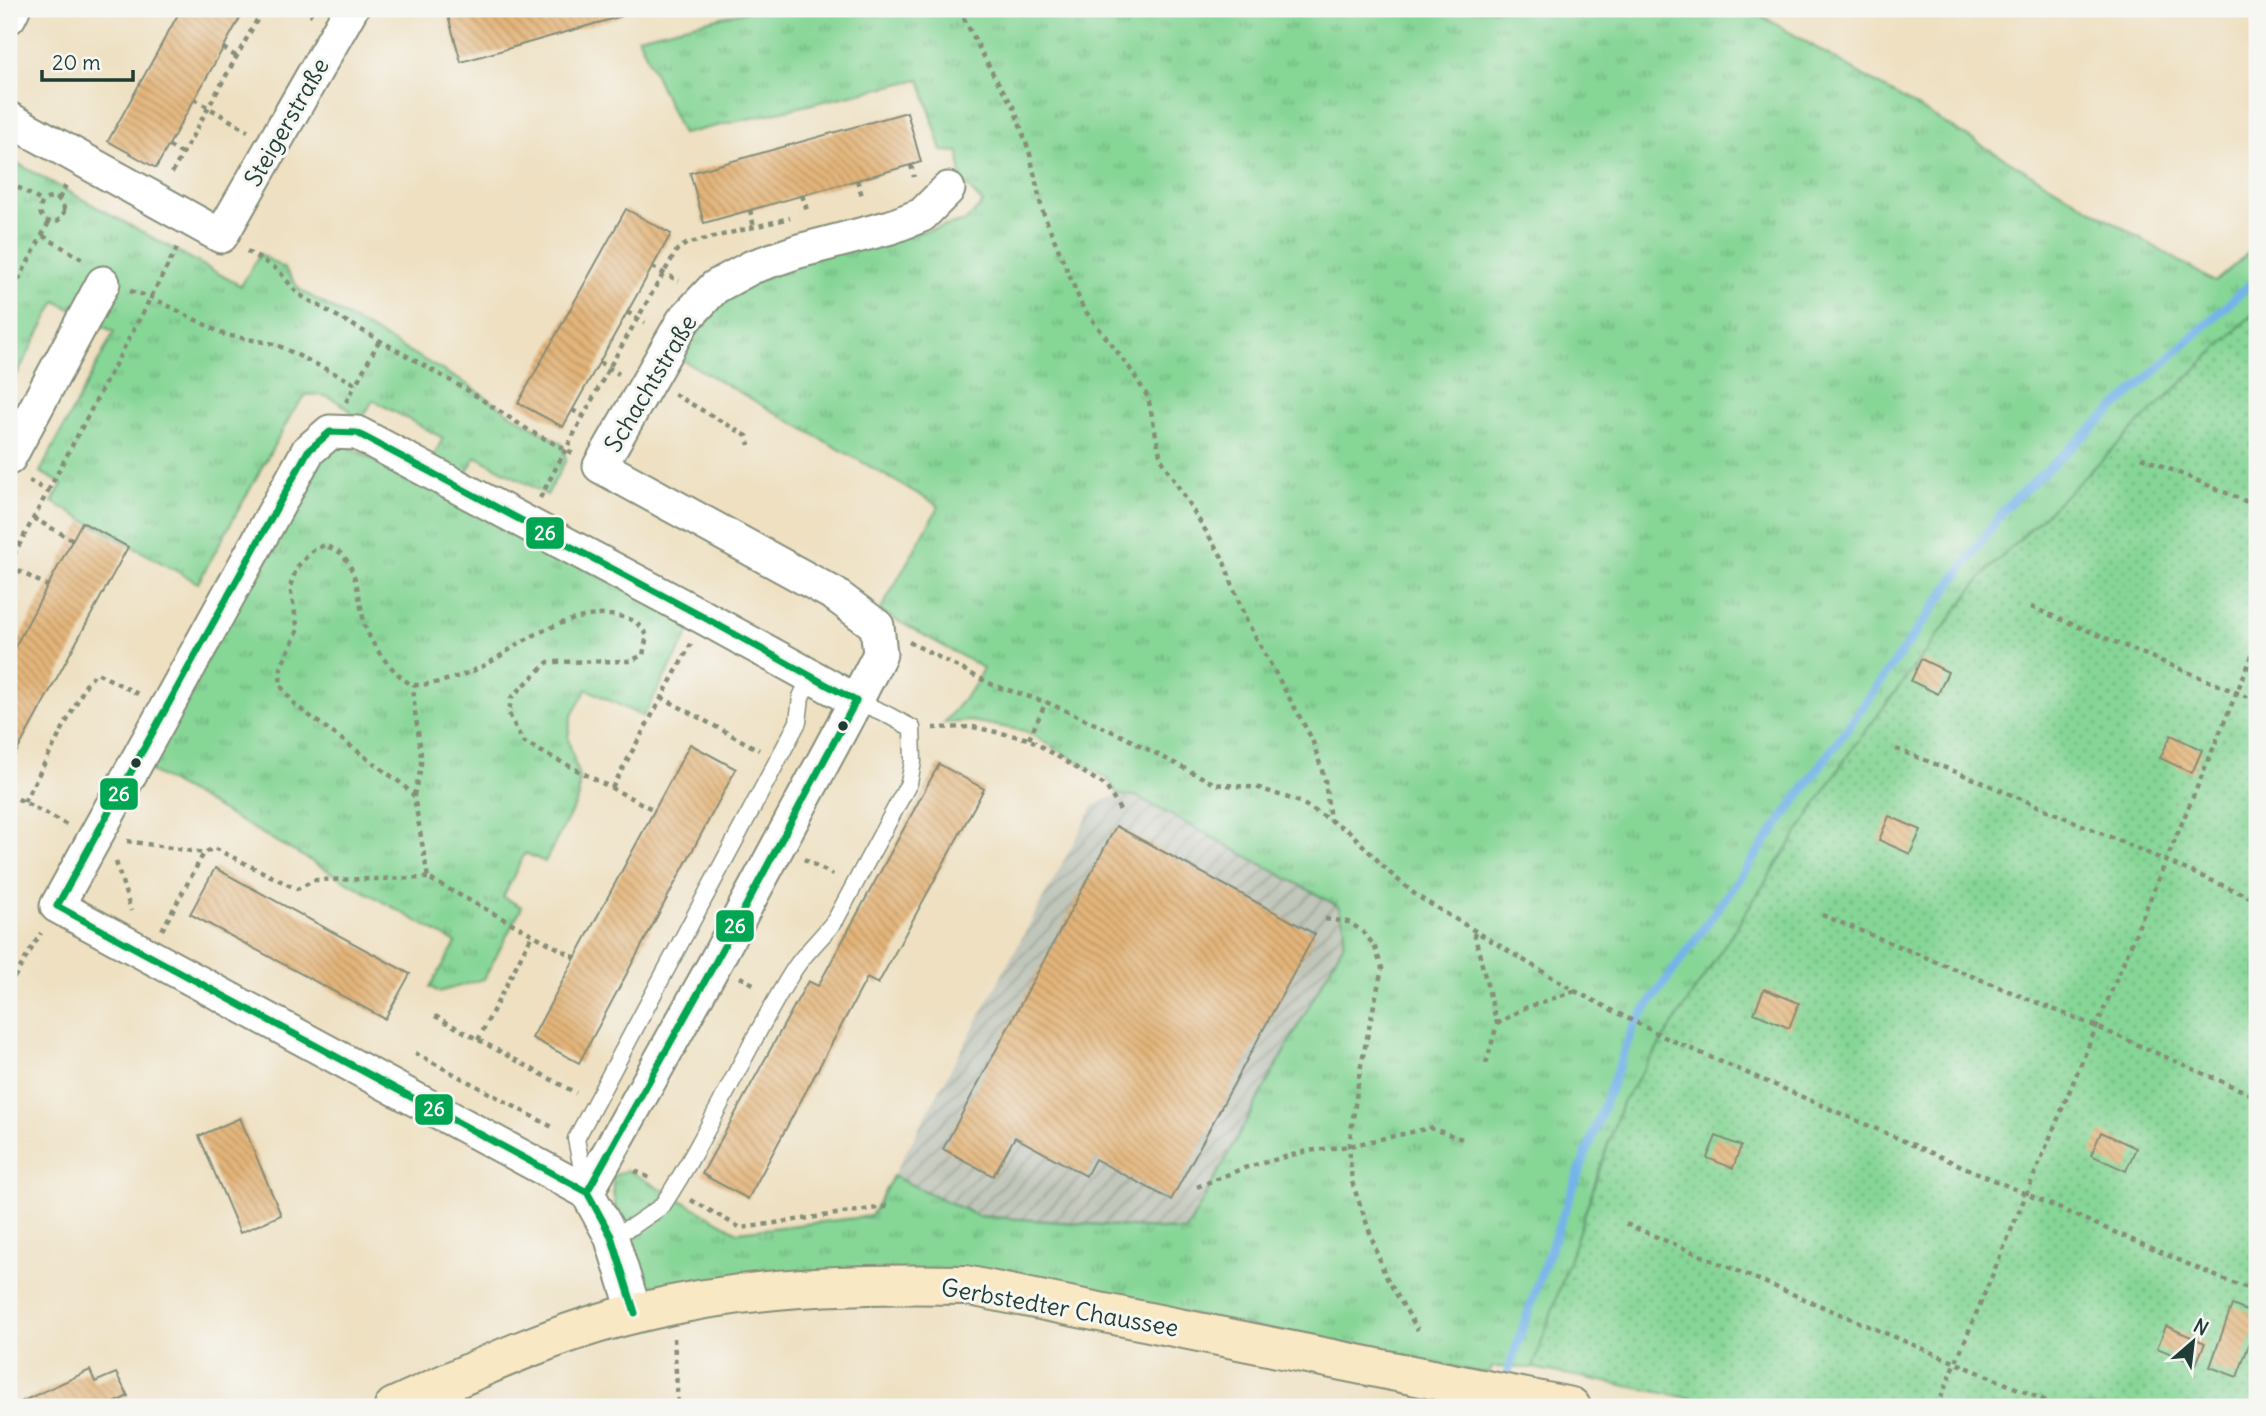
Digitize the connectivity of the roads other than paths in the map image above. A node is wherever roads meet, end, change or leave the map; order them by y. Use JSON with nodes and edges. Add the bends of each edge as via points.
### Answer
{"nodes":[{"id":1,"x":13,"y":9,"type":"edge"},
{"id":2,"x":351,"y":9,"type":"edge"},
{"id":3,"x":9,"y":17,"type":"edge"},
{"id":4,"x":9,"y":119,"type":"edge"},
{"id":5,"x":948,"y":189,"type":"dead end"},
{"id":6,"x":103,"y":283,"type":"road end"},
{"id":7,"x":14,"y":467,"type":"edge"},
{"id":8,"x":811,"y":676,"type":"junction"},
{"id":9,"x":856,"y":702,"type":"junction"},
{"id":10,"x":587,"y":1192,"type":"junction"},
{"id":11,"x":611,"y":1236,"type":"junction"},
{"id":12,"x":635,"y":1313,"type":"junction"},
{"id":13,"x":1542,"y":1403,"type":"edge"},
{"id":14,"x":394,"y":1407,"type":"edge"}],
"edges":[{"from":1,"to":3,"type":"street"},
{"from":2,"to":4,"type":"street","name":"Steigerstraße","via":[[221,236]]},
{"from":5,"to":9,"type":"street","name":"Schachtstraße","via":[[922,215],[752,267],[715,287],[683,321],[600,467],[834,594],[877,626],[880,654]]},
{"from":6,"to":7,"type":"street"},
{"from":8,"to":9,"type":"street"},
{"from":8,"to":10,"type":"lane","via":[[801,697],[798,722],[576,1139]]},
{"from":8,"to":10,"type":"street","via":[[357,433],[330,432],[308,451],[57,906]]},
{"from":9,"to":10,"type":"street"},
{"from":9,"to":11,"type":"lane","via":[[912,728],[909,783],[836,919],[777,997],[673,1190],[651,1215]]},
{"from":10,"to":11,"type":"street"},
{"from":11,"to":12,"type":"street"},
{"from":12,"to":13,"type":"main road","name":"Gerbstedter Chaussee","via":[[710,1298],[825,1285],[964,1285]]},
{"from":12,"to":14,"type":"main road","name":"Gerbstedter Chaussee","via":[[520,1350]]}]}
